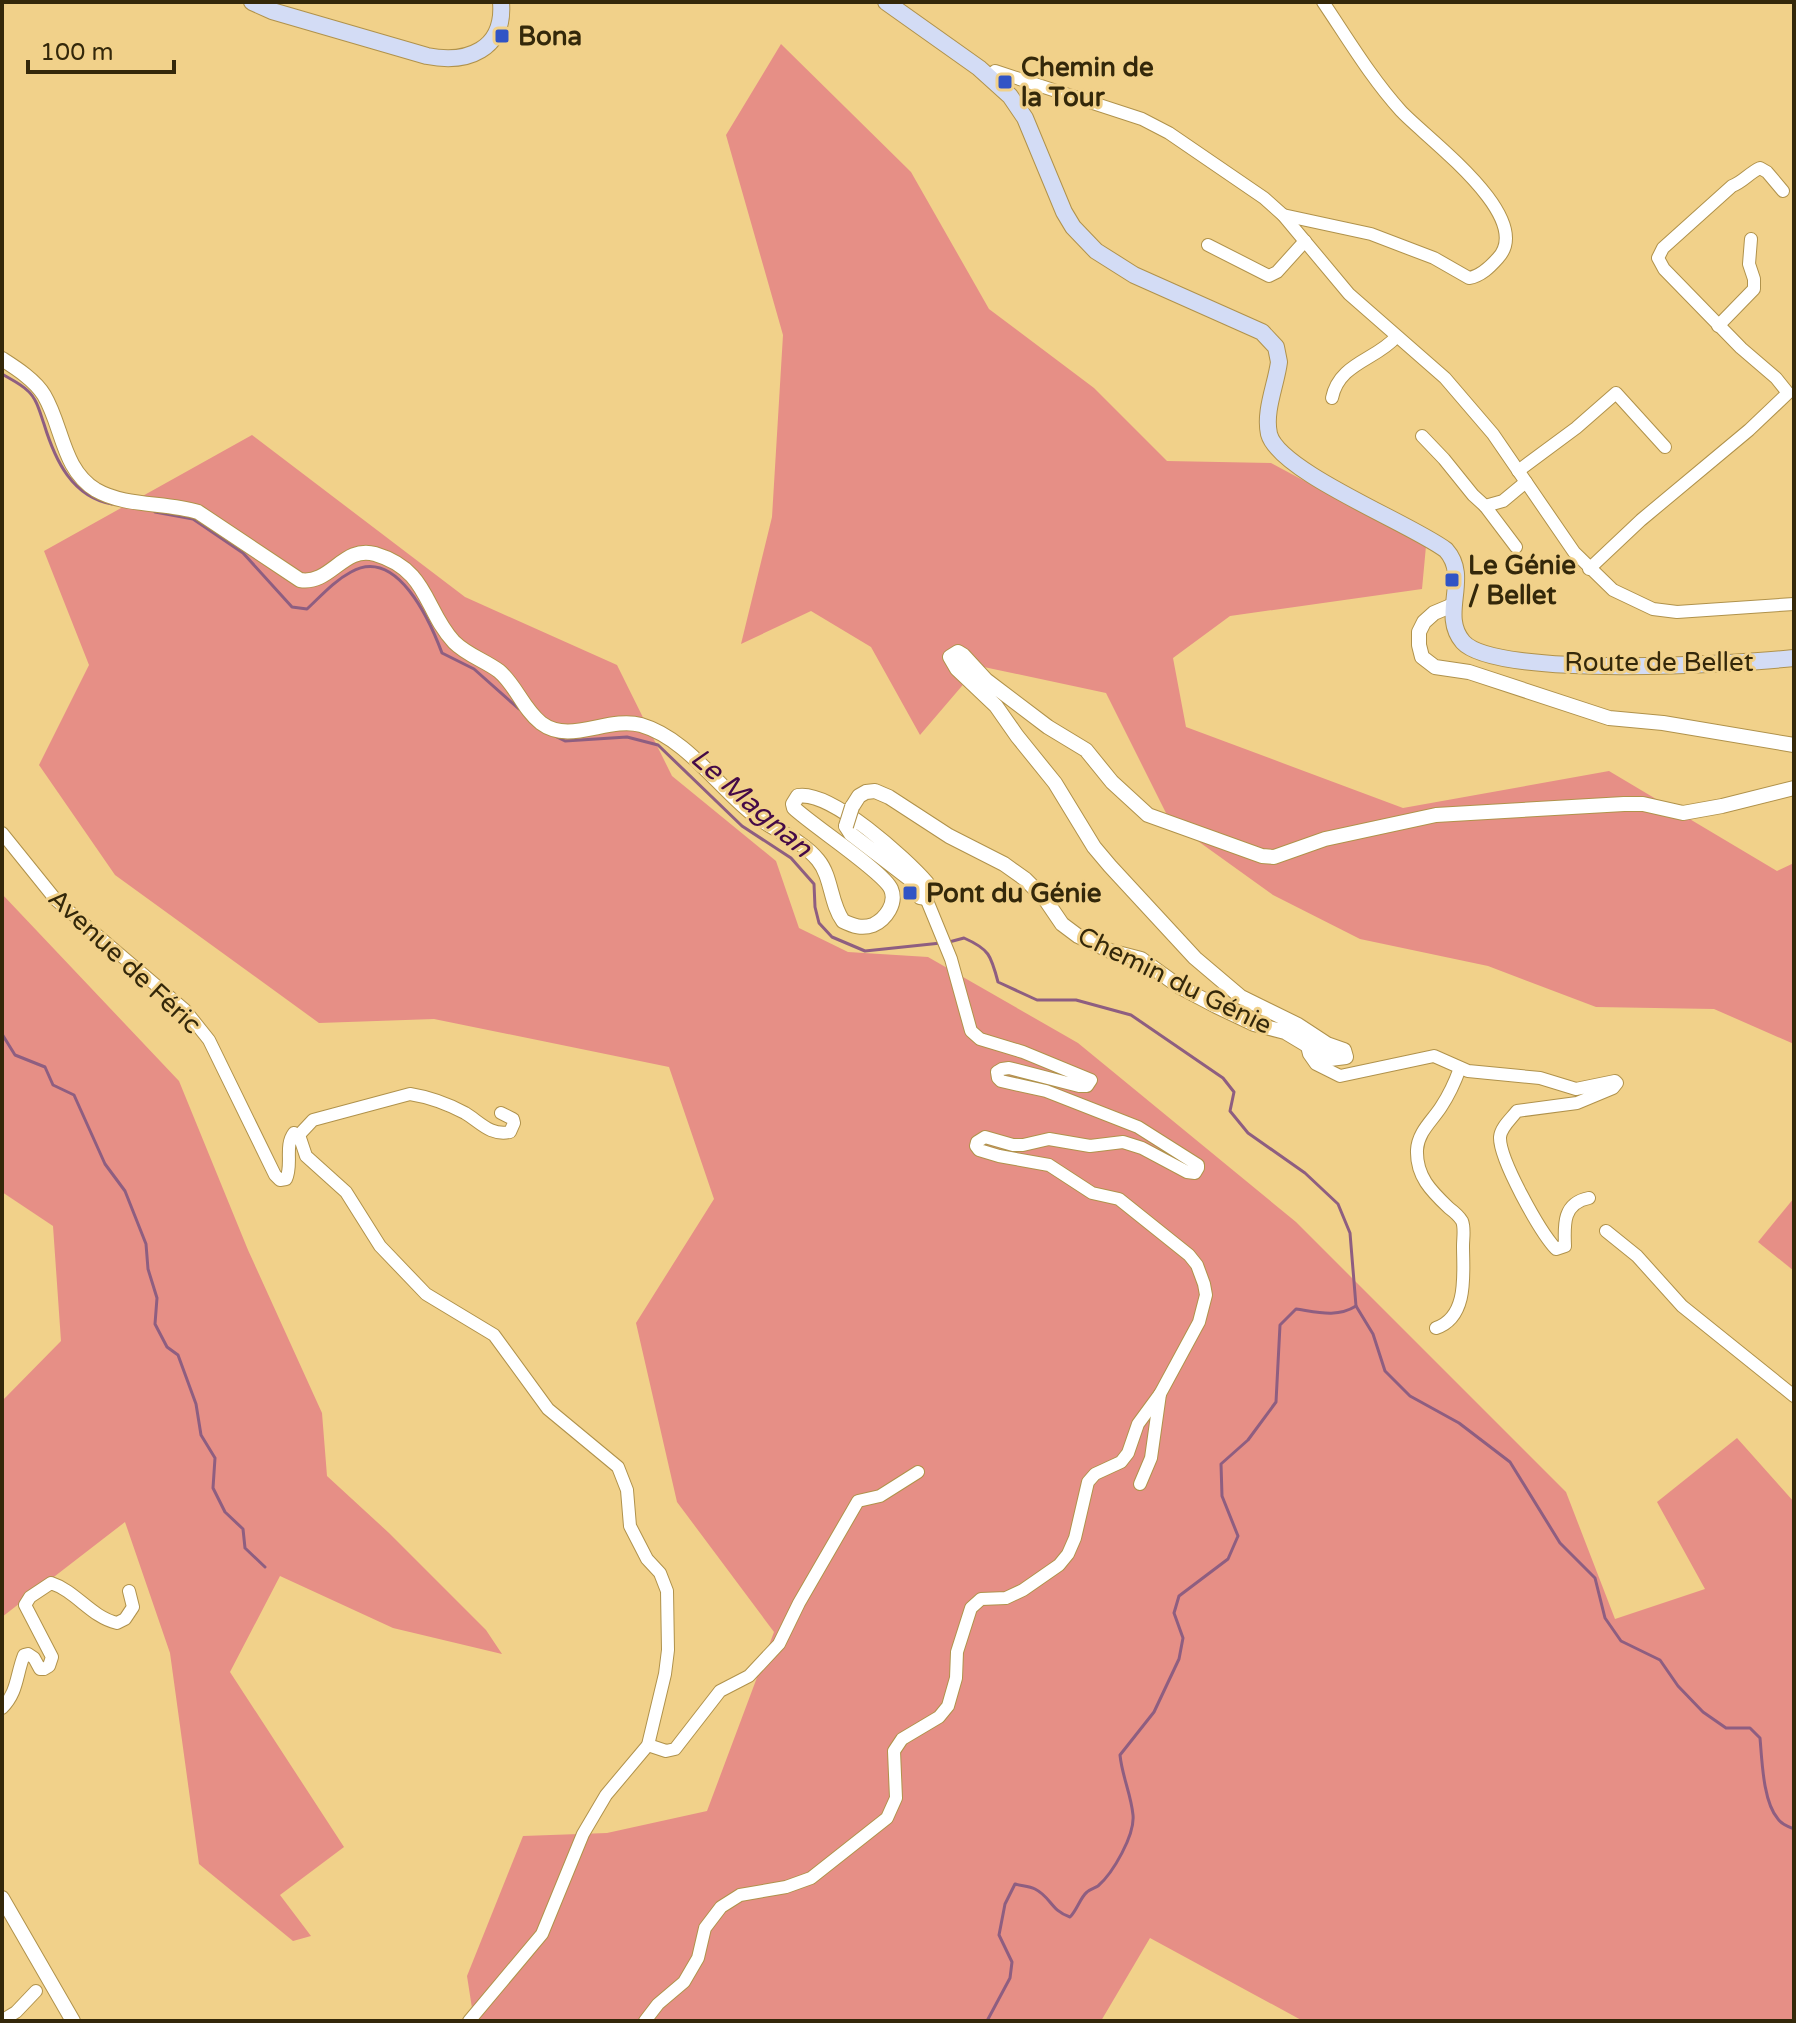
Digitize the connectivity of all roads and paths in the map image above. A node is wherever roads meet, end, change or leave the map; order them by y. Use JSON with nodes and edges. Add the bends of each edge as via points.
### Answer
{"nodes":[{"id":1,"x":252,"y":2,"type":"edge"},
{"id":2,"x":501,"y":2,"type":"edge"},
{"id":3,"x":886,"y":2,"type":"edge"},
{"id":4,"x":1323,"y":2,"type":"edge"},
{"id":5,"x":989,"y":76,"type":"junction"},
{"id":6,"x":1783,"y":191,"type":"dead end"},
{"id":7,"x":1283,"y":215,"type":"junction"},
{"id":8,"x":1751,"y":239,"type":"dead end"},
{"id":9,"x":1305,"y":241,"type":"junction"},
{"id":10,"x":1208,"y":245,"type":"dead end"},
{"id":11,"x":1718,"y":326,"type":"junction"},
{"id":12,"x":1396,"y":337,"type":"junction"},
{"id":13,"x":2,"y":359,"type":"edge"},
{"id":14,"x":1791,"y":390,"type":"edge"},
{"id":15,"x":1332,"y":398,"type":"dead end"},
{"id":16,"x":1422,"y":436,"type":"dead end"},
{"id":17,"x":1665,"y":447,"type":"dead end"},
{"id":18,"x":1518,"y":471,"type":"junction"},
{"id":19,"x":1526,"y":482,"type":"junction"},
{"id":20,"x":1485,"y":506,"type":"junction"},
{"id":21,"x":1516,"y":547,"type":"dead end"},
{"id":22,"x":1589,"y":569,"type":"junction"},
{"id":23,"x":1794,"y":604,"type":"edge"},
{"id":24,"x":1453,"y":605,"type":"junction"},
{"id":25,"x":1794,"y":658,"type":"edge"},
{"id":26,"x":1794,"y":745,"type":"edge"},
{"id":27,"x":1794,"y":788,"type":"edge"},
{"id":28,"x":2,"y":833,"type":"edge"},
{"id":29,"x":926,"y":898,"type":"junction"},
{"id":30,"x":1307,"y":1046,"type":"junction"},
{"id":31,"x":1460,"y":1068,"type":"junction"},
{"id":32,"x":501,"y":1113,"type":"dead end"},
{"id":33,"x":298,"y":1136,"type":"junction"},
{"id":34,"x":1589,"y":1198,"type":"dead end"},
{"id":35,"x":1606,"y":1231,"type":"dead end"},
{"id":36,"x":1436,"y":1328,"type":"dead end"},
{"id":37,"x":1160,"y":1394,"type":"junction"},
{"id":38,"x":1794,"y":1396,"type":"edge"},
{"id":39,"x":918,"y":1472,"type":"dead end"},
{"id":40,"x":1140,"y":1484,"type":"dead end"},
{"id":41,"x":129,"y":1591,"type":"dead end"},
{"id":42,"x":2,"y":1708,"type":"edge"},
{"id":43,"x":648,"y":1745,"type":"junction"},
{"id":44,"x":2,"y":1898,"type":"edge"},
{"id":45,"x":36,"y":1991,"type":"dead end"},
{"id":46,"x":3,"y":2020,"type":"edge"},
{"id":47,"x":73,"y":2021,"type":"edge"},
{"id":48,"x":469,"y":2021,"type":"edge"},
{"id":49,"x":645,"y":2021,"type":"edge"}],
"edges":[{"from":1,"to":2,"type":"main road","via":[[450,59],[484,47],[498,28]]},
{"from":3,"to":5,"type":"main road","name":"Route de Bellet"},
{"from":4,"to":7,"type":"street","via":[[1401,111],[1484,191],[1507,241],[1492,264],[1469,278],[1371,234]]},
{"from":5,"to":7,"type":"street","via":[[995,71],[1142,119]]},
{"from":5,"to":24,"type":"main road","name":"Route de Bellet","via":[[1016,103],[1064,212],[1096,251],[1118,267],[1246,323],[1272,340],[1279,362],[1268,421],[1272,443],[1309,473],[1446,550],[1457,569]]},
{"from":6,"to":11,"type":"street","via":[[1767,172],[1756,170],[1732,186],[1658,258]]},
{"from":7,"to":9,"type":"street"},
{"from":8,"to":11,"type":"street","via":[[1754,289]]},
{"from":9,"to":10,"type":"street","via":[[1269,276]]},
{"from":9,"to":12,"type":"street","via":[[1349,294]]},
{"from":11,"to":14,"type":"street"},
{"from":12,"to":15,"type":"street","via":[[1378,354],[1352,366],[1336,384]]},
{"from":12,"to":18,"type":"street","via":[[1445,378]]},
{"from":13,"to":29,"type":"street","via":[[43,394],[68,459],[94,489],[198,512],[300,580],[319,579],[363,552],[390,561],[416,580],[453,641],[512,684],[538,721],[561,731],[623,723],[654,730],[672,741],[752,814],[818,860],[843,921],[863,927],[880,921],[890,909],[891,887],[794,808],[798,796],[832,805],[880,839],[927,883]]},
{"from":14,"to":22,"type":"street"},
{"from":16,"to":20,"type":"street"},
{"from":17,"to":18,"type":"street","via":[[1616,393]]},
{"from":18,"to":19,"type":"street"},
{"from":19,"to":20,"type":"street","via":[[1503,501]]},
{"from":19,"to":22,"type":"street"},
{"from":20,"to":21,"type":"street"},
{"from":22,"to":23,"type":"street","via":[[1604,584],[1653,609],[1688,612]]},
{"from":24,"to":25,"type":"main road","name":"Route de Bellet","via":[[1465,644],[1496,656],[1615,667]]},
{"from":24,"to":26,"type":"street","via":[[1429,617],[1419,632],[1422,657],[1435,667],[1469,672],[1609,718]]},
{"from":27,"to":30,"type":"street","name":"Chemin du Génie","via":[[1683,813],[1624,804],[1436,815],[1262,856],[1148,815],[1086,750],[986,680],[963,655],[950,657],[1055,783],[1094,847],[1195,958],[1241,997],[1344,1050],[1346,1057],[1330,1059]]},
{"from":28,"to":33,"type":"street","name":"Avenue de Féric","via":[[56,900],[185,1010],[209,1040],[280,1180],[289,1174],[290,1137]]},
{"from":29,"to":30,"type":"street","name":"Chemin du Génie","bridge":true,"via":[[851,834],[846,826],[859,796],[875,791],[889,797],[1004,864],[1078,936],[1141,959],[1180,987]]},
{"from":29,"to":37,"type":"street","name":"Chemin du Génie","via":[[951,959],[971,1031],[980,1039],[1091,1080],[1079,1086],[1009,1068],[997,1072],[1001,1081],[1046,1091],[1138,1127],[1198,1165],[1193,1174],[1123,1142],[1090,1146],[1049,1139],[1013,1145],[985,1137],[977,1142],[979,1150],[1049,1165],[1092,1193],[1119,1199],[1197,1265],[1204,1309]]},
{"from":30,"to":31,"type":"street","via":[[1316,1064],[1340,1076],[1434,1056]]},
{"from":31,"to":34,"type":"street","via":[[1540,1078],[1576,1089],[1617,1083],[1577,1103],[1517,1111],[1502,1128],[1505,1157],[1556,1249],[1565,1246],[1568,1209]]},
{"from":31,"to":36,"type":"street","via":[[1417,1145],[1423,1179],[1463,1227],[1464,1288],[1454,1313]]},
{"from":32,"to":33,"type":"street","via":[[513,1119],[510,1132],[501,1134],[456,1109],[410,1094],[313,1120]]},
{"from":33,"to":43,"type":"street","via":[[306,1156],[346,1192],[380,1246],[426,1294],[494,1335],[548,1409],[618,1467],[627,1490],[630,1526],[667,1591],[668,1650]]},
{"from":35,"to":38,"type":"street","via":[[1682,1306]]},
{"from":37,"to":40,"type":"street","via":[[1151,1458]]},
{"from":37,"to":49,"type":"street","name":"Chemin du Génie","via":[[1138,1424],[1121,1462],[1088,1482],[1075,1538],[1059,1565],[1023,1590],[1006,1598],[981,1599],[971,1608],[948,1706],[902,1739],[894,1751],[896,1798],[887,1818],[811,1878],[740,1895],[721,1907],[705,1928],[698,1958],[684,1982]]},
{"from":39,"to":43,"type":"street","via":[[880,1496],[858,1501],[779,1644],[749,1676],[720,1691],[675,1749]]},
{"from":41,"to":42,"type":"street","via":[[133,1607],[117,1623],[102,1619],[51,1583],[30,1597],[25,1605],[28,1615],[52,1657],[49,1666],[40,1669],[34,1658],[24,1655],[18,1684]]},
{"from":43,"to":48,"type":"street","via":[[606,1795],[583,1834],[542,1934]]},
{"from":44,"to":47,"type":"street"},
{"from":45,"to":46,"type":"street"}]}
